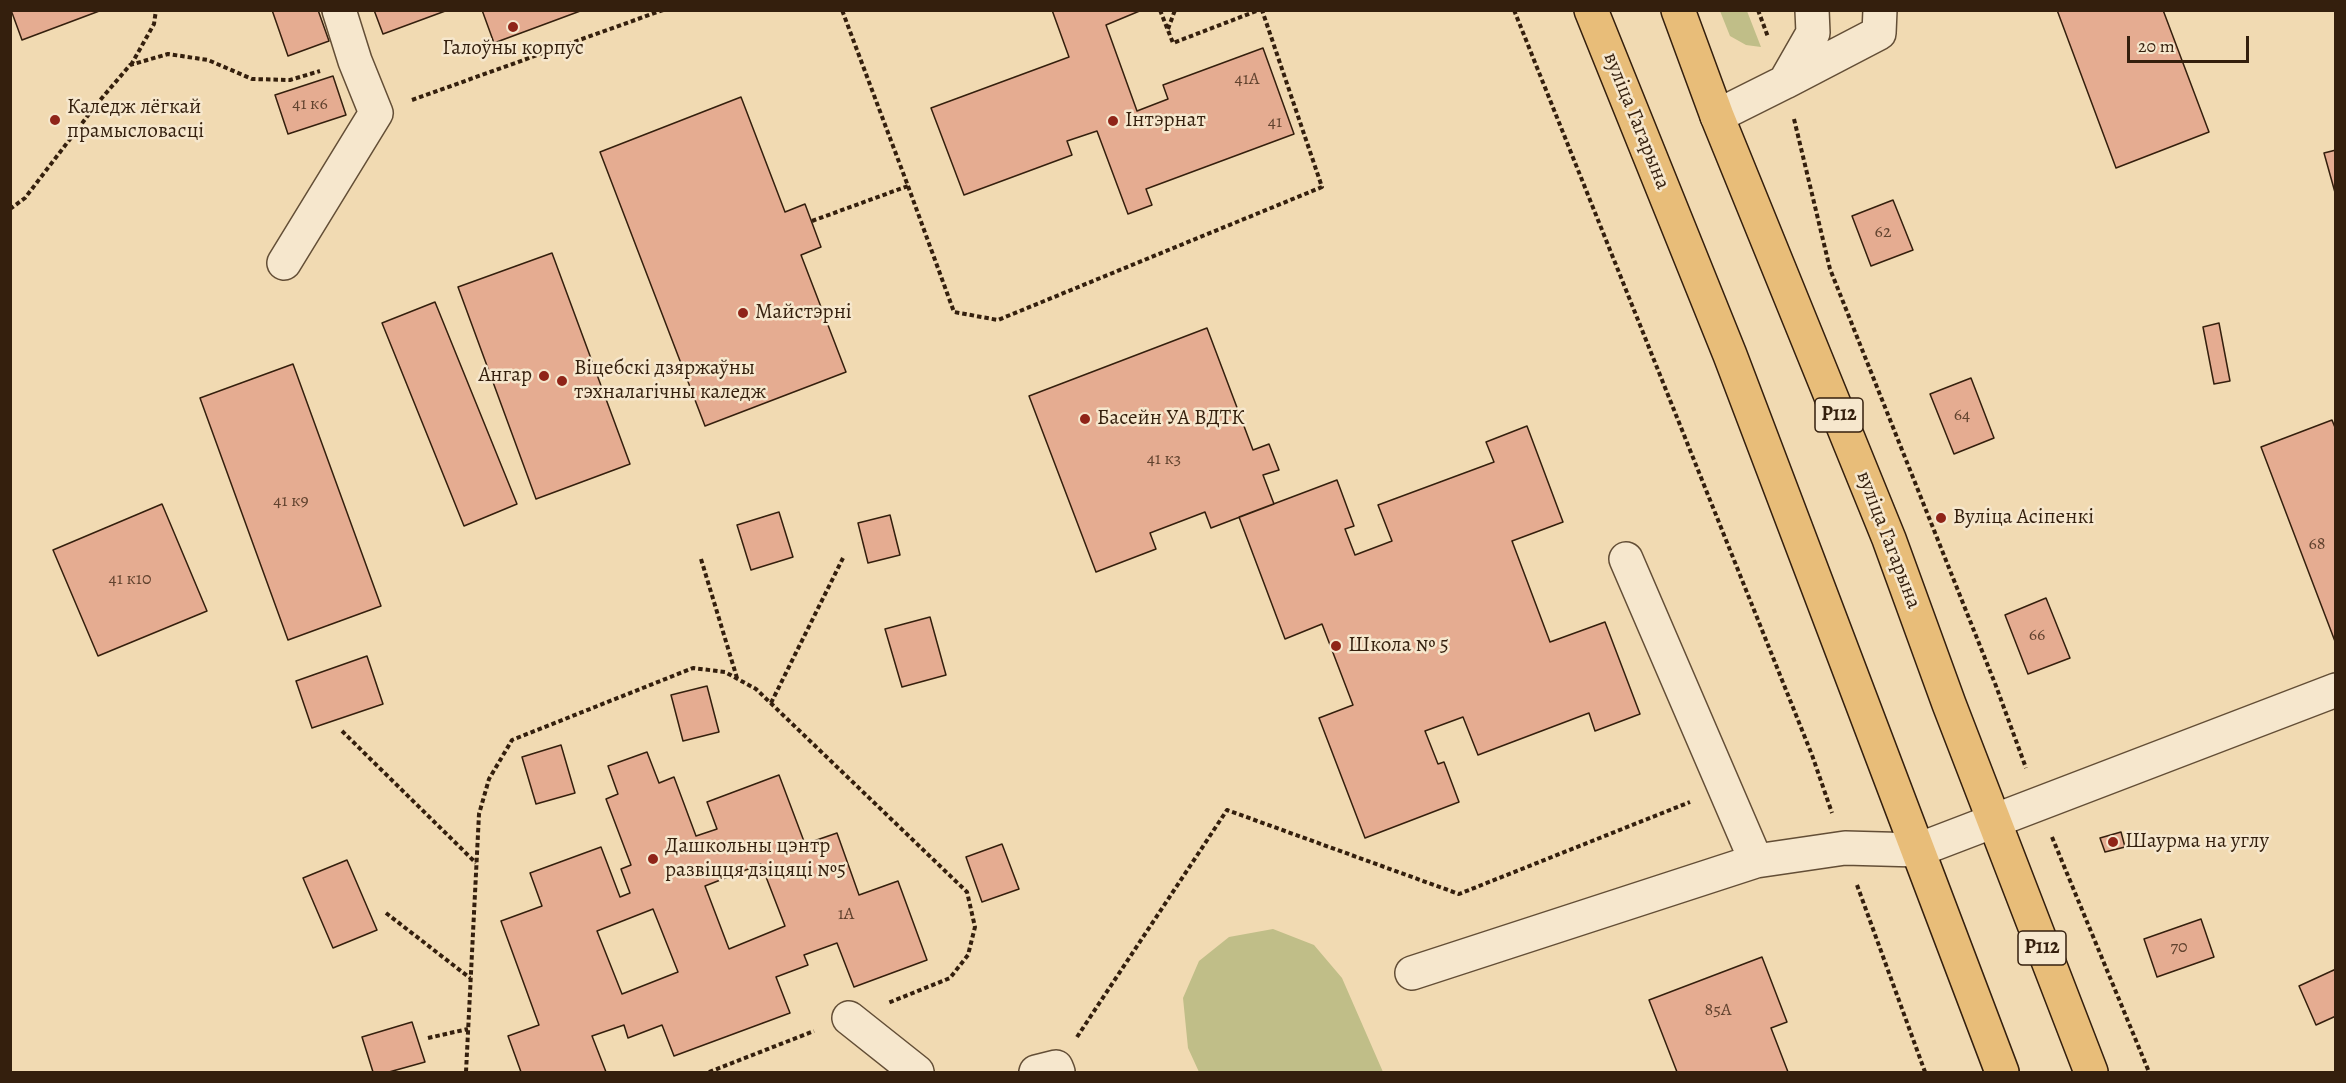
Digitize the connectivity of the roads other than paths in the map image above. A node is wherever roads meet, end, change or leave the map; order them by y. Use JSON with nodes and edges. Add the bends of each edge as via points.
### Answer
{"nodes":[{"id":1,"x":339,"y":10,"type":"edge"},
{"id":2,"x":1592,"y":10,"type":"edge"},
{"id":3,"x":1677,"y":10,"type":"edge"},
{"id":4,"x":1812,"y":10,"type":"edge"},
{"id":5,"x":1880,"y":10,"type":"edge"},
{"id":6,"x":1785,"y":82,"type":"junction"},
{"id":7,"x":1717,"y":116,"type":"junction"},
{"id":8,"x":284,"y":263,"type":"dead end"},
{"id":9,"x":1626,"y":559,"type":"dead end"},
{"id":10,"x":2336,"y":690,"type":"edge"},
{"id":11,"x":1994,"y":822,"type":"junction"},
{"id":12,"x":1918,"y":850,"type":"junction"},
{"id":13,"x":1756,"y":861,"type":"junction"},
{"id":14,"x":1412,"y":973,"type":"dead end"},
{"id":15,"x":849,"y":1018,"type":"dead end"},
{"id":16,"x":917,"y":1072,"type":"edge"},
{"id":17,"x":2002,"y":1072,"type":"edge"},
{"id":18,"x":2091,"y":1072,"type":"edge"}],
"edges":[{"from":1,"to":8,"type":"street","via":[[376,113]]},
{"from":2,"to":12,"type":"main road","name":"вуліца Гагарына","via":[[1730,355]]},
{"from":3,"to":7,"type":"main road","name":"вуліца Гагарына","number":"Р112"},
{"from":4,"to":6,"type":"street","via":[[1813,33]]},
{"from":5,"to":6,"type":"street","via":[[1879,33]]},
{"from":6,"to":7,"type":"street"},
{"from":7,"to":11,"type":"main road","name":"вуліца Гагарына","number":"Р112","via":[[1889,539]]},
{"from":9,"to":13,"type":"street"},
{"from":10,"to":11,"type":"street"},
{"from":11,"to":12,"type":"street"},
{"from":11,"to":18,"type":"main road","name":"вуліца Гагарына","number":"Р112"},
{"from":12,"to":13,"type":"street","via":[[1845,848]]},
{"from":12,"to":17,"type":"main road","name":"вуліца Гагарына"},
{"from":13,"to":14,"type":"street"},
{"from":15,"to":16,"type":"street"}]}
